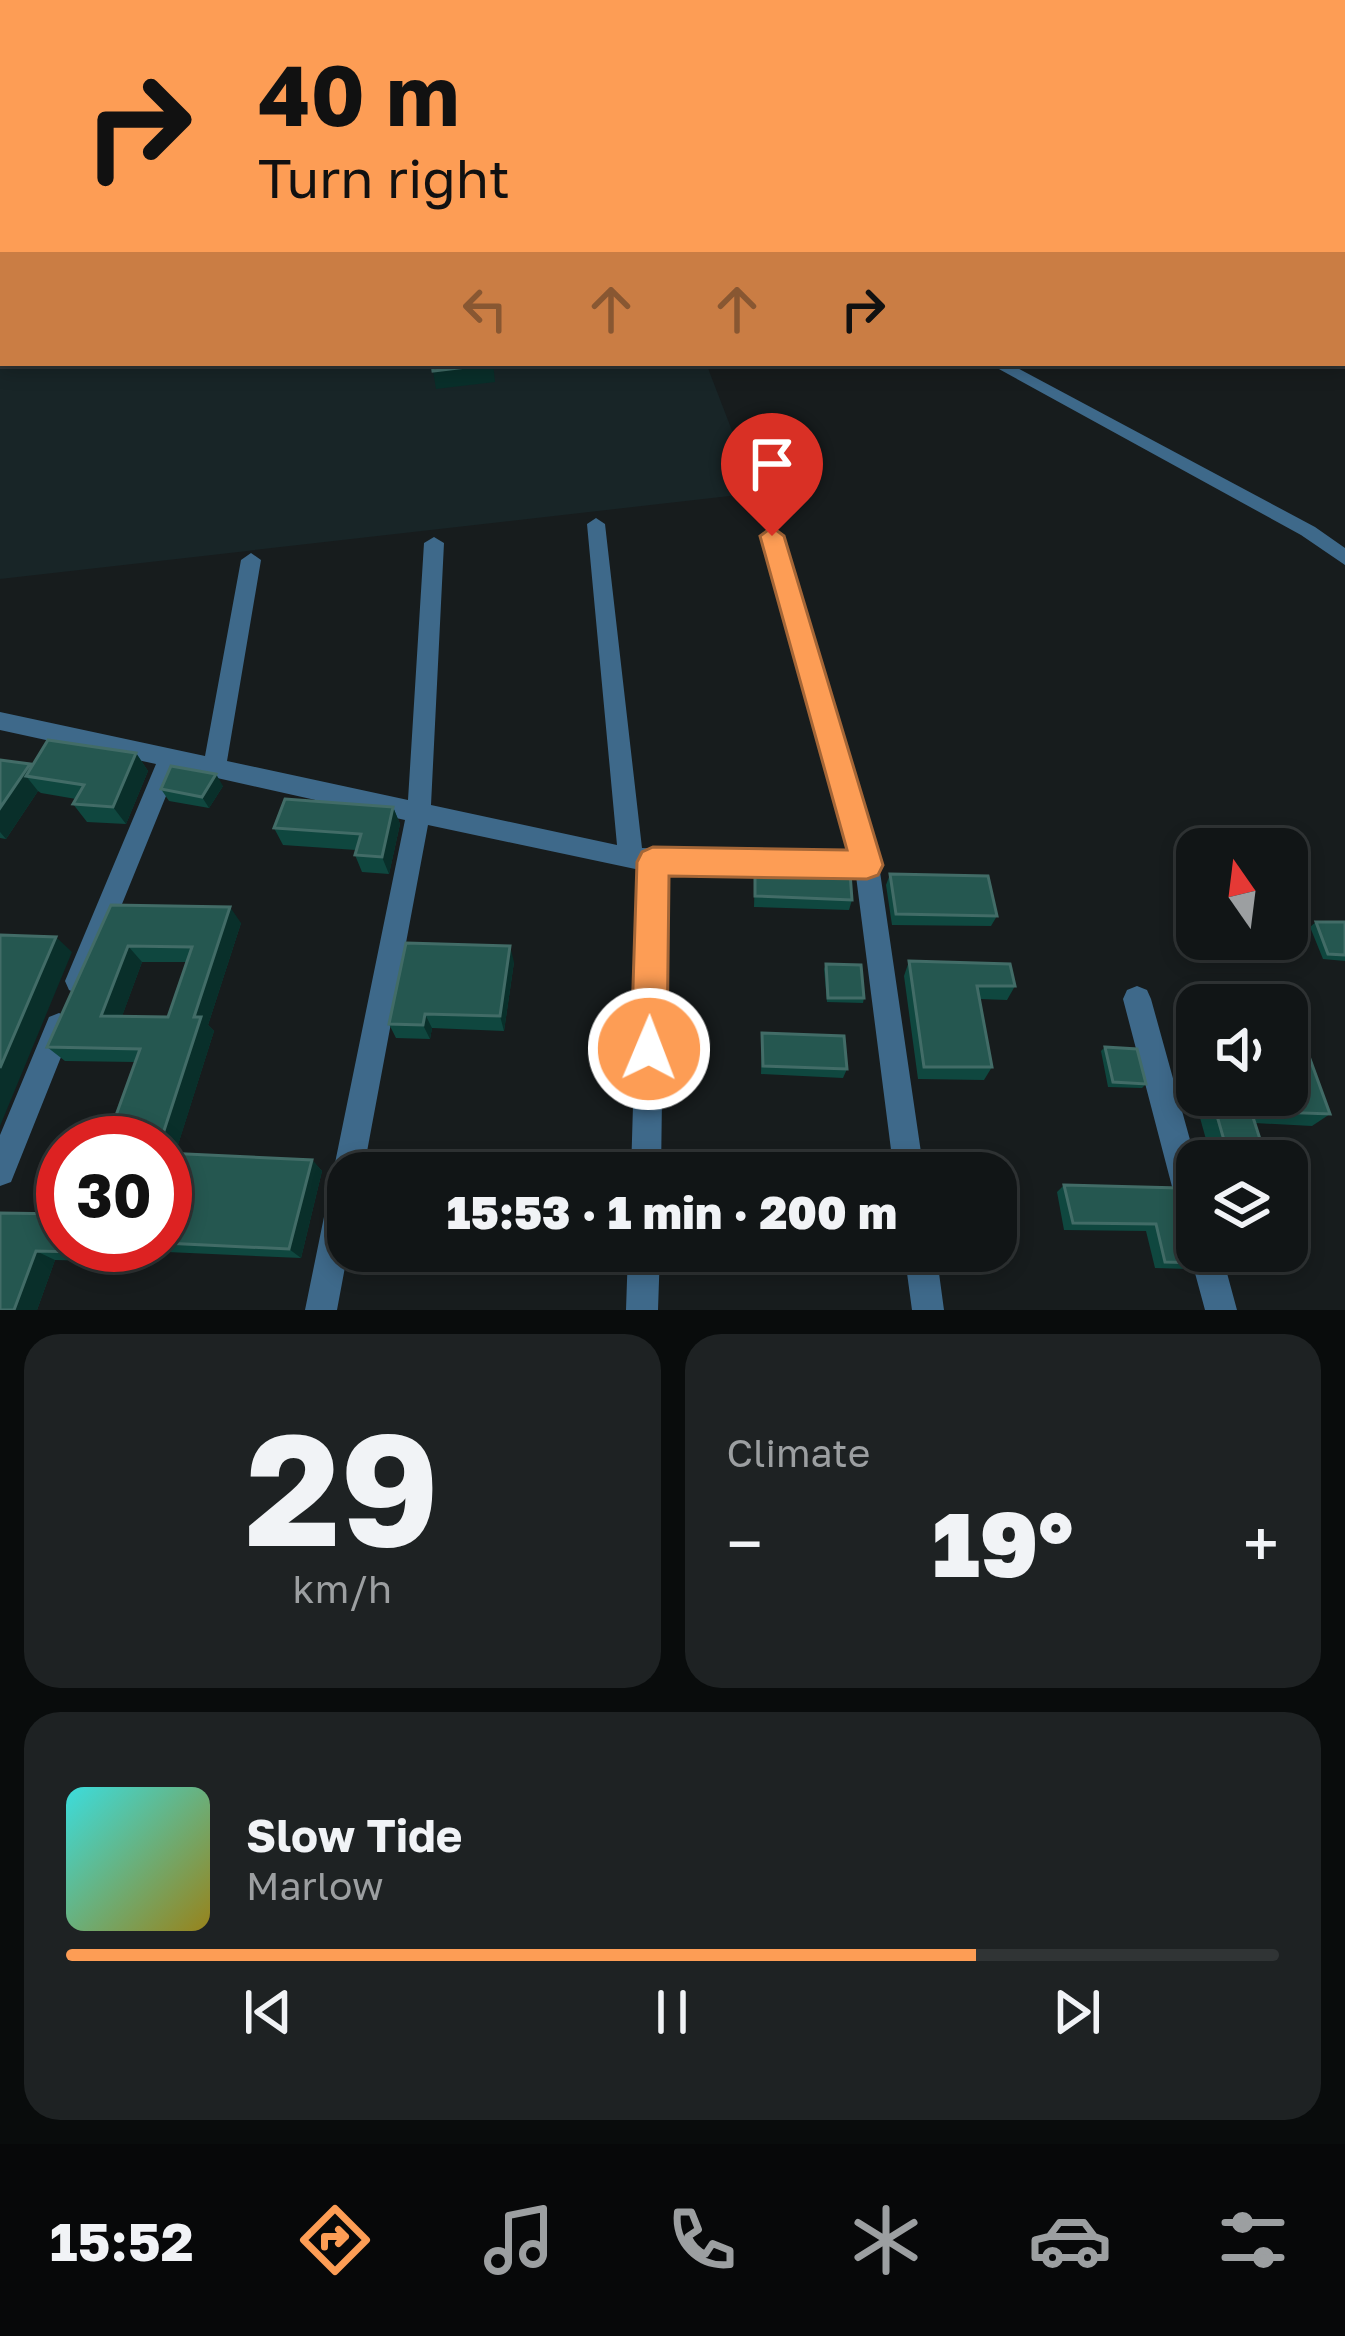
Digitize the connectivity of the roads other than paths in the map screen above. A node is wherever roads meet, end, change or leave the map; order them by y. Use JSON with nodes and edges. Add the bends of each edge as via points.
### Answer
{"nodes":[{"id":1,"x":1002,"y":366,"type":"edge"},
{"id":2,"x":596,"y":524,"type":"dead end"},
{"id":3,"x":772,"y":536,"type":"dead end"},
{"id":4,"x":434,"y":543,"type":"dead end"},
{"id":5,"x":1345,"y":558,"type":"edge"},
{"id":6,"x":251,"y":560,"type":"dead end"},
{"id":7,"x":0,"y":721,"type":"edge"},
{"id":8,"x":169,"y":760,"type":"junction"},
{"id":9,"x":214,"y":770,"type":"junction"},
{"id":10,"x":419,"y":812,"type":"junction"},
{"id":11,"x":642,"y":860,"type":"junction"},
{"id":12,"x":867,"y":865,"type":"junction"},
{"id":13,"x":1137,"y":999,"type":"dead end"},
{"id":14,"x":1176,"y":1143,"type":"edge"},
{"id":15,"x":352,"y":1152,"type":"edge"},
{"id":16,"x":646,"y":1152,"type":"edge"},
{"id":17,"x":906,"y":1152,"type":"edge"},
{"id":18,"x":0,"y":1171,"type":"edge"},
{"id":19,"x":328,"y":1272,"type":"edge"},
{"id":20,"x":643,"y":1272,"type":"edge"},
{"id":21,"x":923,"y":1272,"type":"edge"},
{"id":22,"x":1211,"y":1272,"type":"edge"},
{"id":23,"x":321,"y":1310,"type":"edge"},
{"id":24,"x":642,"y":1310,"type":"edge"},
{"id":25,"x":928,"y":1310,"type":"edge"},
{"id":26,"x":1221,"y":1310,"type":"edge"}],
"edges":[{"from":1,"to":5,"type":"street"},
{"from":2,"to":11,"type":"street"},
{"from":3,"to":12,"type":"street"},
{"from":4,"to":10,"type":"street"},
{"from":6,"to":9,"type":"street"},
{"from":7,"to":8,"type":"street"},
{"from":8,"to":9,"type":"street"},
{"from":8,"to":18,"type":"street"},
{"from":9,"to":10,"type":"street"},
{"from":10,"to":11,"type":"street"},
{"from":10,"to":15,"type":"street"},
{"from":11,"to":12,"type":"street"},
{"from":11,"to":16,"type":"street"},
{"from":12,"to":17,"type":"street"},
{"from":13,"to":14,"type":"street"},
{"from":19,"to":23,"type":"street"},
{"from":20,"to":24,"type":"street"},
{"from":21,"to":25,"type":"street"},
{"from":22,"to":26,"type":"street"}]}
